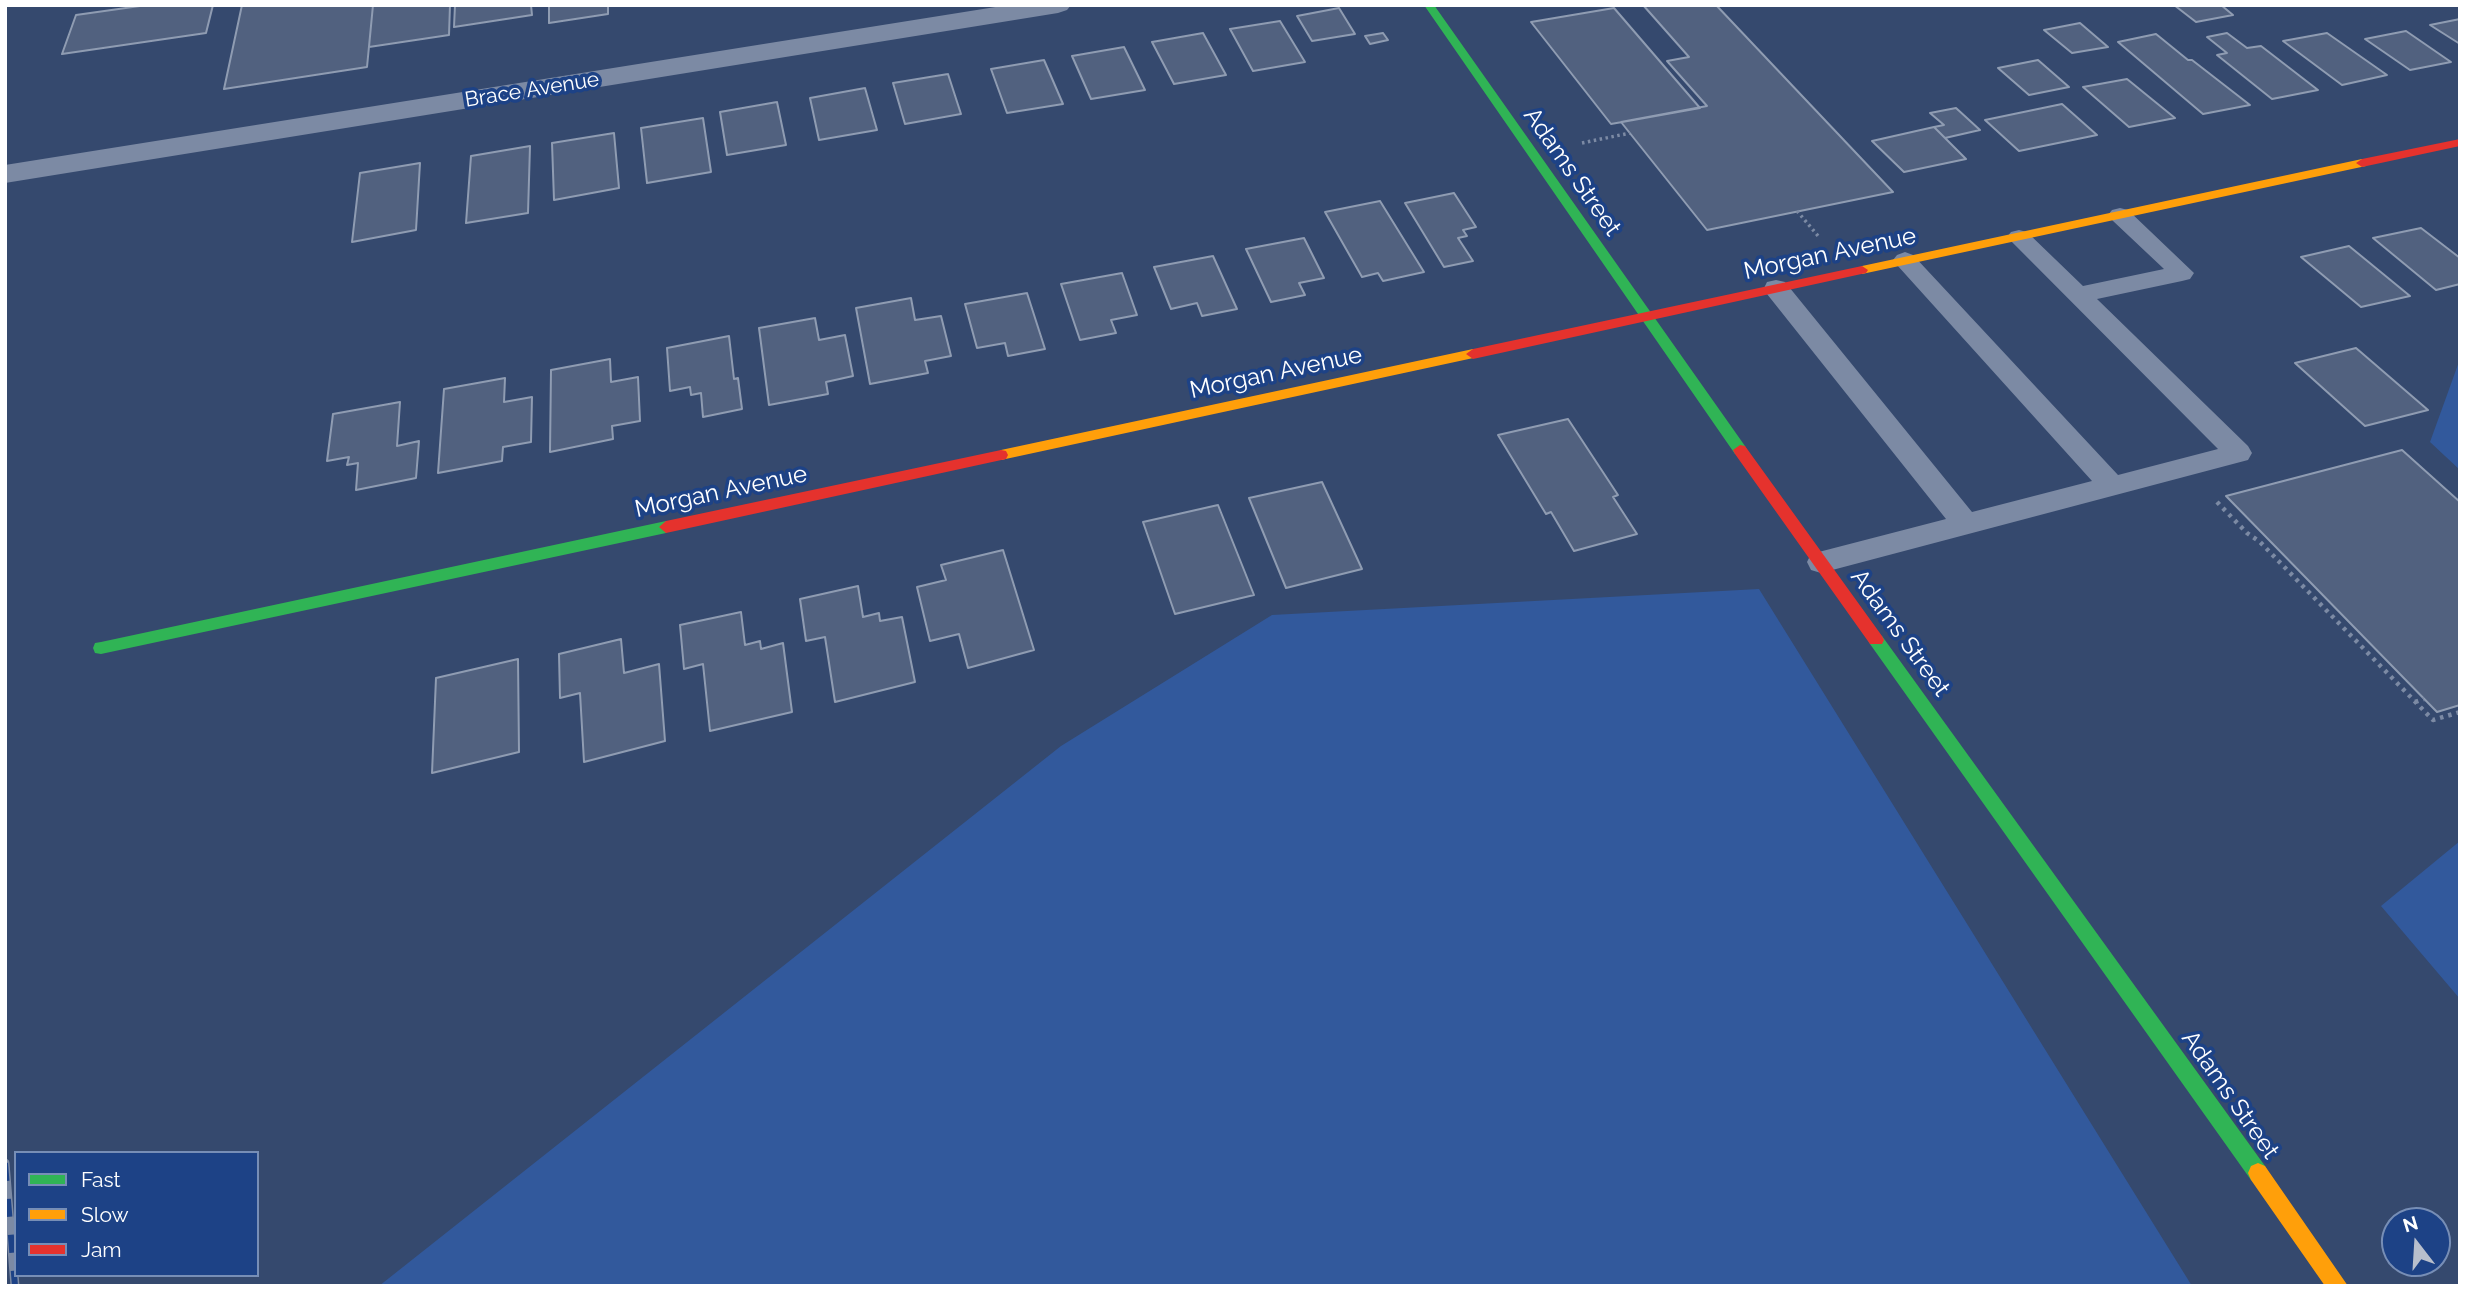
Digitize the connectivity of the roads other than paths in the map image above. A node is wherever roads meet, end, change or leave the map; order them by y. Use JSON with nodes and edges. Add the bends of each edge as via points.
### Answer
{"nodes":[{"id":1,"x":1059,"y":5,"type":"edge"},
{"id":2,"x":1429,"y":5,"type":"edge"},
{"id":3,"x":2460,"y":142,"type":"edge"},
{"id":4,"x":5,"y":174,"type":"edge"},
{"id":5,"x":2120,"y":215,"type":"junction"},
{"id":6,"x":2019,"y":236,"type":"junction"},
{"id":7,"x":1905,"y":261,"type":"junction"},
{"id":8,"x":1776,"y":288,"type":"junction"},
{"id":9,"x":2079,"y":295,"type":"junction"},
{"id":10,"x":1645,"y":317,"type":"junction"},
{"id":11,"x":2112,"y":486,"type":"junction"},
{"id":12,"x":1966,"y":524,"type":"junction"},
{"id":13,"x":1821,"y":562,"type":"junction"},
{"id":14,"x":101,"y":648,"type":"dead end"},
{"id":15,"x":2338,"y":1286,"type":"edge"}],
"edges":[{"from":1,"to":4,"type":"street","name":"Brace Avenue"},
{"from":2,"to":10,"type":"street","name":"Adams Street"},
{"from":3,"to":5,"type":"street","name":"Morgan Avenue"},
{"from":5,"to":6,"type":"street","name":"Morgan Avenue"},
{"from":5,"to":9,"type":"lane","via":[[2182,273]]},
{"from":6,"to":7,"type":"street","name":"Morgan Avenue"},
{"from":6,"to":9,"type":"lane"},
{"from":7,"to":8,"type":"street","name":"Morgan Avenue"},
{"from":7,"to":11,"type":"lane"},
{"from":8,"to":10,"type":"street","name":"Morgan Avenue"},
{"from":8,"to":12,"type":"lane"},
{"from":9,"to":11,"type":"lane","via":[[2239,453]]},
{"from":10,"to":13,"type":"street","name":"Adams Street"},
{"from":10,"to":14,"type":"street","name":"Morgan Avenue"},
{"from":11,"to":12,"type":"lane"},
{"from":12,"to":13,"type":"lane"},
{"from":13,"to":15,"type":"street","name":"Adams Street"}]}
